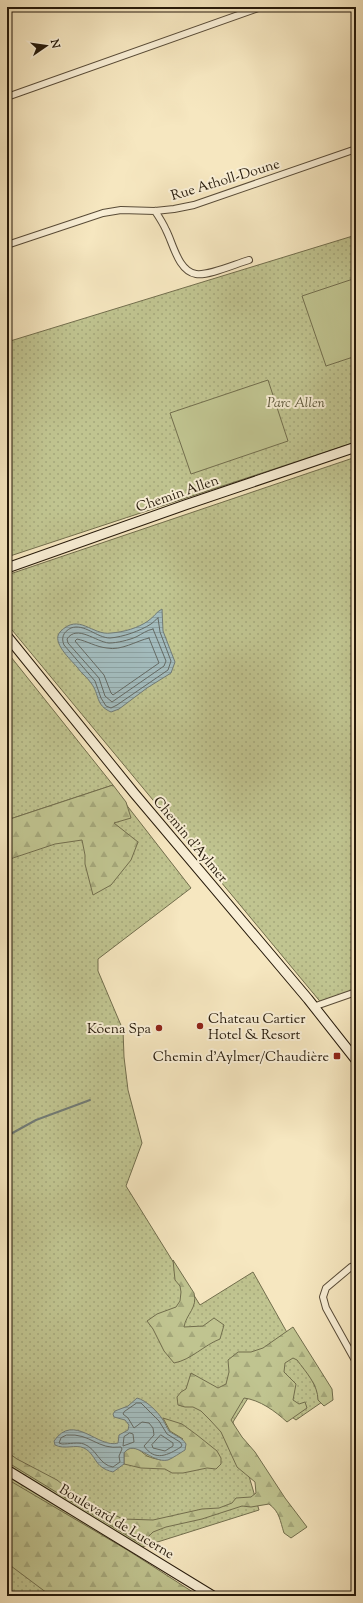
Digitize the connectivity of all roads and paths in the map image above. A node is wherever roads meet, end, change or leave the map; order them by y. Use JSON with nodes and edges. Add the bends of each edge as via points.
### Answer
{"nodes":[{"id":1,"x":261,"y":7,"type":"edge"},
{"id":2,"x":7,"y":97,"type":"edge"},
{"id":3,"x":356,"y":149,"type":"edge"},
{"id":4,"x":155,"y":211,"type":"junction"},
{"id":5,"x":7,"y":245,"type":"edge"},
{"id":6,"x":249,"y":260,"type":"dead end"},
{"id":7,"x":356,"y":447,"type":"edge"},
{"id":8,"x":7,"y":568,"type":"edge"},
{"id":9,"x":7,"y":636,"type":"edge"},
{"id":10,"x":356,"y":992,"type":"edge"},
{"id":11,"x":313,"y":1007,"type":"junction"},
{"id":12,"x":356,"y":1060,"type":"edge"},
{"id":13,"x":356,"y":1265,"type":"edge"},
{"id":14,"x":356,"y":1362,"type":"edge"},
{"id":15,"x":7,"y":1470,"type":"edge"},
{"id":16,"x":213,"y":1596,"type":"edge"}],
"edges":[{"from":1,"to":2,"type":"street"},
{"from":3,"to":4,"type":"street","name":"Rue Atholl-Doune","via":[[194,205]]},
{"from":4,"to":5,"type":"street","name":"Rue Atholl-Doune","via":[[121,210],[102,213]]},
{"from":4,"to":6,"type":"street","via":[[179,260],[188,271],[206,274]]},
{"from":7,"to":8,"type":"main road","name":"Chemin Allen"},
{"from":9,"to":11,"type":"main road","name":"Chemin d'Aylmer"},
{"from":10,"to":11,"type":"street"},
{"from":11,"to":12,"type":"main road","name":"Chemin d'Aylmer"},
{"from":13,"to":14,"type":"street","via":[[326,1288],[323,1297],[326,1308]]},
{"from":15,"to":16,"type":"main road","name":"Boulevard de Lucerne"}]}
